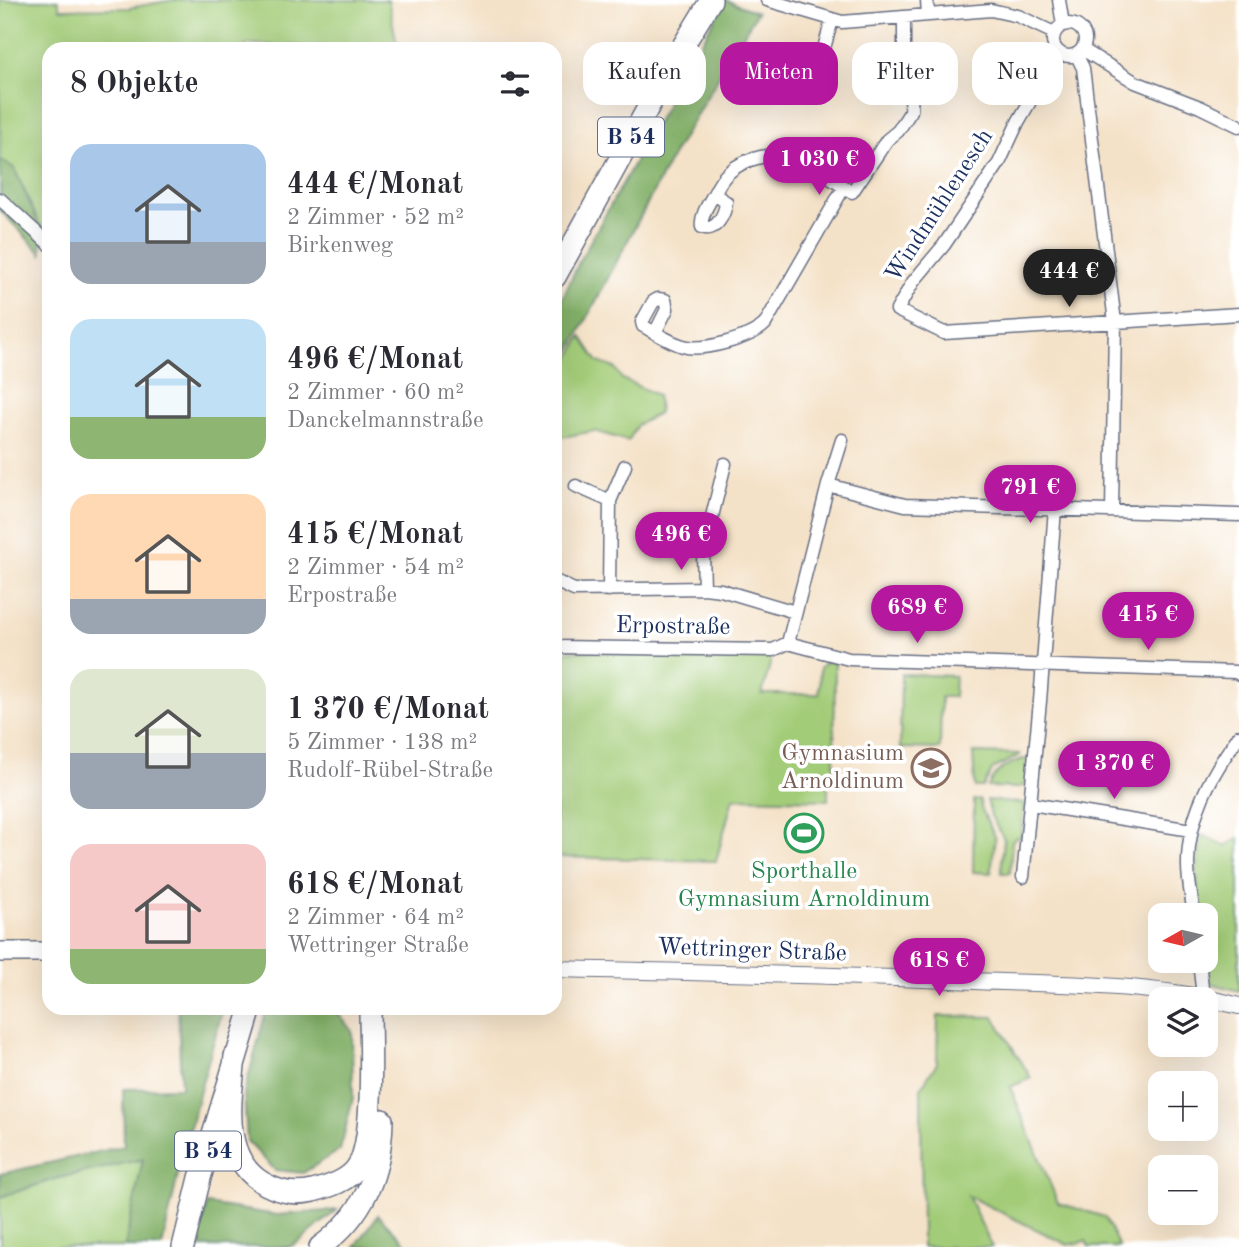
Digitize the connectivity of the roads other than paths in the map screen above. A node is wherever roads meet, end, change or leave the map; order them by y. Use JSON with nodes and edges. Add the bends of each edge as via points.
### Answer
{"nodes":[{"id":1,"x":701,"y":0,"type":"edge"},
{"id":2,"x":711,"y":0,"type":"edge"},
{"id":3,"x":767,"y":0,"type":"edge"},
{"id":4,"x":927,"y":0,"type":"edge"},
{"id":5,"x":1059,"y":0,"type":"edge"},
{"id":6,"x":928,"y":15,"type":"junction"},
{"id":7,"x":905,"y":17,"type":"junction"},
{"id":8,"x":832,"y":20,"type":"junction"},
{"id":9,"x":1059,"y":29,"type":"junction"},
{"id":10,"x":826,"y":42,"type":"edge"},
{"id":11,"x":1054,"y":42,"type":"edge"},
{"id":12,"x":1079,"y":51,"type":"junction"},
{"id":13,"x":1063,"y":54,"type":"edge"},
{"id":14,"x":1028,"y":105,"type":"edge"},
{"id":15,"x":1239,"y":126,"type":"edge"},
{"id":16,"x":844,"y":187,"type":"junction"},
{"id":17,"x":714,"y":194,"type":"dead end"},
{"id":18,"x":0,"y":199,"type":"edge"},
{"id":19,"x":562,"y":237,"type":"edge"},
{"id":20,"x":42,"y":238,"type":"edge"},
{"id":21,"x":562,"y":264,"type":"edge"},
{"id":22,"x":1239,"y":314,"type":"edge"},
{"id":23,"x":1115,"y":322,"type":"junction"},
{"id":24,"x":655,"y":332,"type":"dead end"},
{"id":25,"x":842,"y":440,"type":"dead end"},
{"id":26,"x":725,"y":464,"type":"dead end"},
{"id":27,"x":625,"y":466,"type":"dead end"},
{"id":28,"x":828,"y":485,"type":"junction"},
{"id":29,"x":576,"y":486,"type":"dead end"},
{"id":30,"x":610,"y":501,"type":"junction"},
{"id":31,"x":1055,"y":509,"type":"junction"},
{"id":32,"x":1112,"y":511,"type":"junction"},
{"id":33,"x":1239,"y":515,"type":"edge"},
{"id":34,"x":562,"y":584,"type":"edge"},
{"id":35,"x":704,"y":588,"type":"junction"},
{"id":36,"x":609,"y":590,"type":"junction"},
{"id":37,"x":795,"y":612,"type":"junction"},
{"id":38,"x":788,"y":643,"type":"junction"},
{"id":39,"x":562,"y":647,"type":"edge"},
{"id":40,"x":1043,"y":667,"type":"junction"},
{"id":41,"x":1239,"y":674,"type":"edge"},
{"id":42,"x":1239,"y":736,"type":"edge"},
{"id":43,"x":1031,"y":804,"type":"junction"},
{"id":44,"x":1191,"y":830,"type":"junction"},
{"id":45,"x":1023,"y":877,"type":"dead end"},
{"id":46,"x":1192,"y":903,"type":"edge"},
{"id":47,"x":0,"y":952,"type":"edge"},
{"id":48,"x":42,"y":952,"type":"edge"},
{"id":49,"x":562,"y":969,"type":"edge"},
{"id":50,"x":1148,"y":990,"type":"edge"},
{"id":51,"x":1218,"y":1001,"type":"edge"},
{"id":52,"x":1239,"y":1006,"type":"edge"},
{"id":53,"x":236,"y":1015,"type":"edge"},
{"id":54,"x":249,"y":1015,"type":"edge"},
{"id":55,"x":370,"y":1015,"type":"edge"},
{"id":56,"x":384,"y":1015,"type":"edge"},
{"id":57,"x":235,"y":1056,"type":"junction"},
{"id":58,"x":174,"y":1247,"type":"edge"},
{"id":59,"x":183,"y":1247,"type":"edge"},
{"id":60,"x":320,"y":1247,"type":"edge"}],
"edges":[{"from":1,"to":19,"type":"highway","number":"B 54"},
{"from":2,"to":21,"type":"highway","number":"B 54"},
{"from":3,"to":8,"type":"street"},
{"from":4,"to":6,"type":"street"},
{"from":5,"to":9,"type":"street"},
{"from":6,"to":7,"type":"street"},
{"from":6,"to":9,"type":"street","via":[[991,10]]},
{"from":7,"to":8,"type":"street"},
{"from":7,"to":16,"type":"street","via":[[904,59],[912,85],[911,111],[852,192]]},
{"from":8,"to":10,"type":"street"},
{"from":9,"to":11,"type":"street"},
{"from":9,"to":12,"type":"street","via":[[1075,25],[1080,29],[1085,42]]},
{"from":12,"to":13,"type":"street"},
{"from":12,"to":15,"type":"street","via":[[1135,82]]},
{"from":12,"to":23,"type":"street"},
{"from":14,"to":23,"type":"street","name":"Windmühlenesch","via":[[999,163],[897,310],[944,333]]},
{"from":16,"to":17,"type":"street","via":[[798,159],[775,156],[738,166],[726,174]]},
{"from":16,"to":24,"type":"street","via":[[773,313],[757,332],[691,348]]},
{"from":18,"to":20,"type":"street"},
{"from":22,"to":23,"type":"street"},
{"from":23,"to":32,"type":"street"},
{"from":25,"to":28,"type":"street"},
{"from":26,"to":35,"type":"street","via":[[703,553]]},
{"from":27,"to":30,"type":"street"},
{"from":28,"to":31,"type":"street","via":[[905,505]]},
{"from":28,"to":37,"type":"street"},
{"from":29,"to":30,"type":"street"},
{"from":30,"to":36,"type":"street"},
{"from":31,"to":32,"type":"street"},
{"from":31,"to":40,"type":"street"},
{"from":32,"to":33,"type":"street"},
{"from":34,"to":36,"type":"street","via":[[574,590]]},
{"from":35,"to":36,"type":"street"},
{"from":35,"to":37,"type":"street"},
{"from":37,"to":38,"type":"street"},
{"from":38,"to":39,"type":"street","name":"Erpostraße","via":[[774,650]]},
{"from":38,"to":40,"type":"street","name":"Erpostraße","via":[[849,659]]},
{"from":40,"to":41,"type":"street","name":"Erpostraße"},
{"from":40,"to":43,"type":"street"},
{"from":42,"to":44,"type":"street","via":[[1214,773]]},
{"from":43,"to":44,"type":"street"},
{"from":43,"to":45,"type":"street"},
{"from":44,"to":46,"type":"street","via":[[1188,868]]},
{"from":47,"to":48,"type":"main road"},
{"from":49,"to":50,"type":"main road","name":"Wettringer Straße"},
{"from":51,"to":52,"type":"main road","name":"Wettringer Straße"},
{"from":53,"to":58,"type":"highway","number":"B 54"},
{"from":54,"to":57,"type":"highway","number":"B 54"},
{"from":55,"to":57,"type":"highway","via":[[369,1129],[358,1167],[335,1185],[283,1193],[258,1181],[241,1164],[232,1137],[230,1103]]},
{"from":56,"to":60,"type":"highway","via":[[382,1127],[373,1182],[355,1216]]},
{"from":57,"to":59,"type":"highway","number":"B 54"}]}
